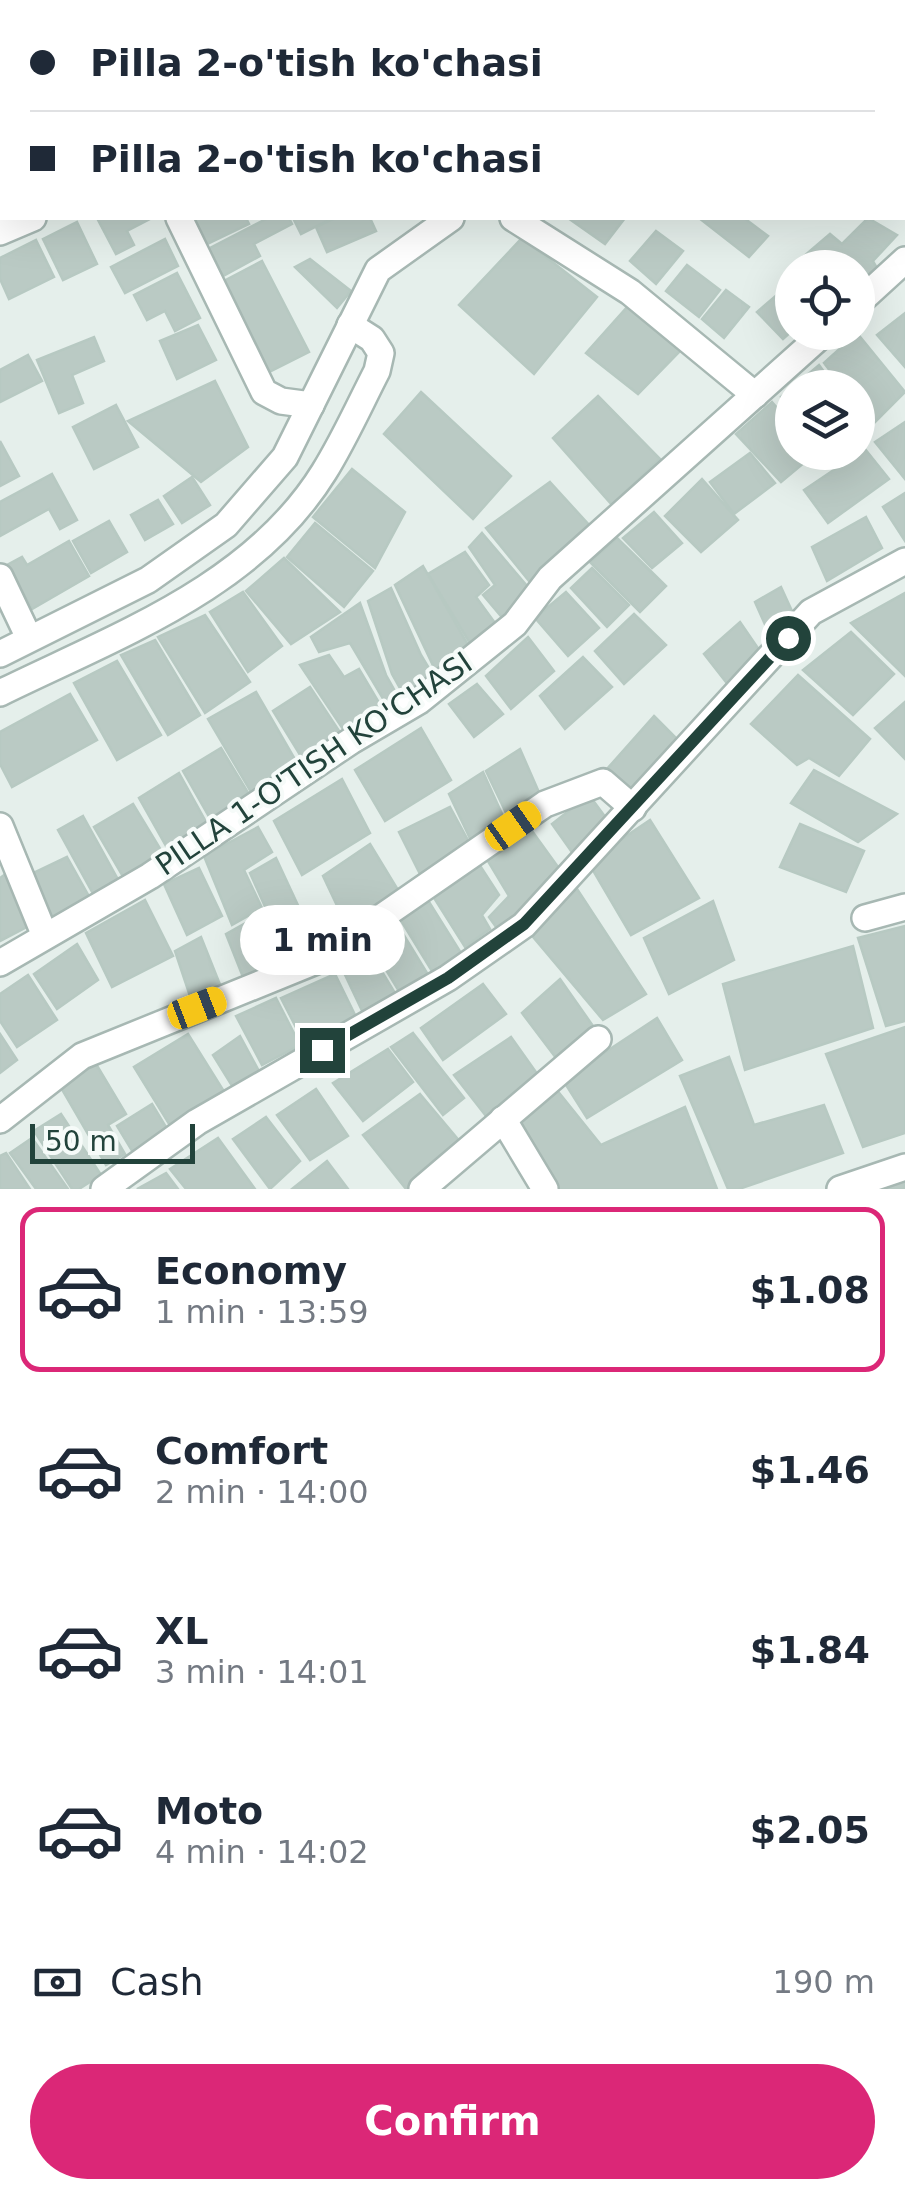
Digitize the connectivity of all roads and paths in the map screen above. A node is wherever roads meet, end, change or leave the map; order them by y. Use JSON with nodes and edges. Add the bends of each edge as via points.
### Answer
{"nodes":[{"id":1,"x":28,"y":220,"type":"edge"},
{"id":2,"x":180,"y":220,"type":"edge"},
{"id":3,"x":443,"y":220,"type":"edge"},
{"id":4,"x":517,"y":220,"type":"edge"},
{"id":5,"x":0,"y":232,"type":"edge"},
{"id":6,"x":905,"y":260,"type":"edge"},
{"id":7,"x":875,"y":287,"type":"edge"},
{"id":8,"x":350,"y":325,"type":"junction"},
{"id":9,"x":805,"y":350,"type":"edge"},
{"id":10,"x":755,"y":395,"type":"junction"},
{"id":11,"x":311,"y":405,"type":"junction"},
{"id":12,"x":905,"y":562,"type":"edge"},
{"id":13,"x":0,"y":577,"type":"edge"},
{"id":14,"x":29,"y":638,"type":"junction"},
{"id":15,"x":0,"y":654,"type":"edge"},
{"id":16,"x":0,"y":693,"type":"edge"},
{"id":17,"x":633,"y":808,"type":"junction"},
{"id":18,"x":0,"y":826,"type":"edge"},
{"id":19,"x":905,"y":907,"type":"edge"},
{"id":20,"x":866,"y":918,"type":"dead end"},
{"id":21,"x":45,"y":936,"type":"junction"},
{"id":22,"x":0,"y":963,"type":"edge"},
{"id":23,"x":598,"y":1038,"type":"dead end"},
{"id":24,"x":504,"y":1119,"type":"junction"},
{"id":25,"x":0,"y":1120,"type":"edge"},
{"id":26,"x":905,"y":1167,"type":"edge"},
{"id":27,"x":104,"y":1189,"type":"edge"},
{"id":28,"x":422,"y":1189,"type":"edge"},
{"id":29,"x":545,"y":1189,"type":"edge"},
{"id":30,"x":840,"y":1189,"type":"edge"}],
"edges":[{"from":1,"to":5,"type":"street"},
{"from":2,"to":11,"type":"street","via":[[264,392]]},
{"from":3,"to":8,"type":"street","via":[[378,270]]},
{"from":4,"to":10,"type":"street","via":[[630,292]]},
{"from":6,"to":7,"type":"street"},
{"from":8,"to":11,"type":"street"},
{"from":8,"to":16,"type":"street","via":[[380,353],[377,370],[323,474],[284,523],[238,568]]},
{"from":9,"to":10,"type":"street","name":"PILLA 1-O'TISH KO'CHASI"},
{"from":10,"to":21,"type":"street","name":"PILLA 1-O'TISH KO'CHASI","via":[[550,578],[515,624],[420,700],[150,876]]},
{"from":11,"to":14,"type":"street","via":[[285,457],[226,526],[148,580]]},
{"from":12,"to":17,"type":"street","via":[[811,612]]},
{"from":13,"to":14,"type":"street"},
{"from":14,"to":15,"type":"street"},
{"from":17,"to":25,"type":"street","via":[[603,782],[545,804],[321,959],[82,1056]]},
{"from":17,"to":27,"type":"street","via":[[524,924],[448,978],[197,1122]]},
{"from":18,"to":21,"type":"street"},
{"from":19,"to":20,"type":"street"},
{"from":21,"to":22,"type":"street","name":"PILLA 1-O'TISH KO'CHASI"},
{"from":23,"to":24,"type":"street"},
{"from":24,"to":28,"type":"street"},
{"from":24,"to":29,"type":"street"},
{"from":26,"to":30,"type":"street"}]}
